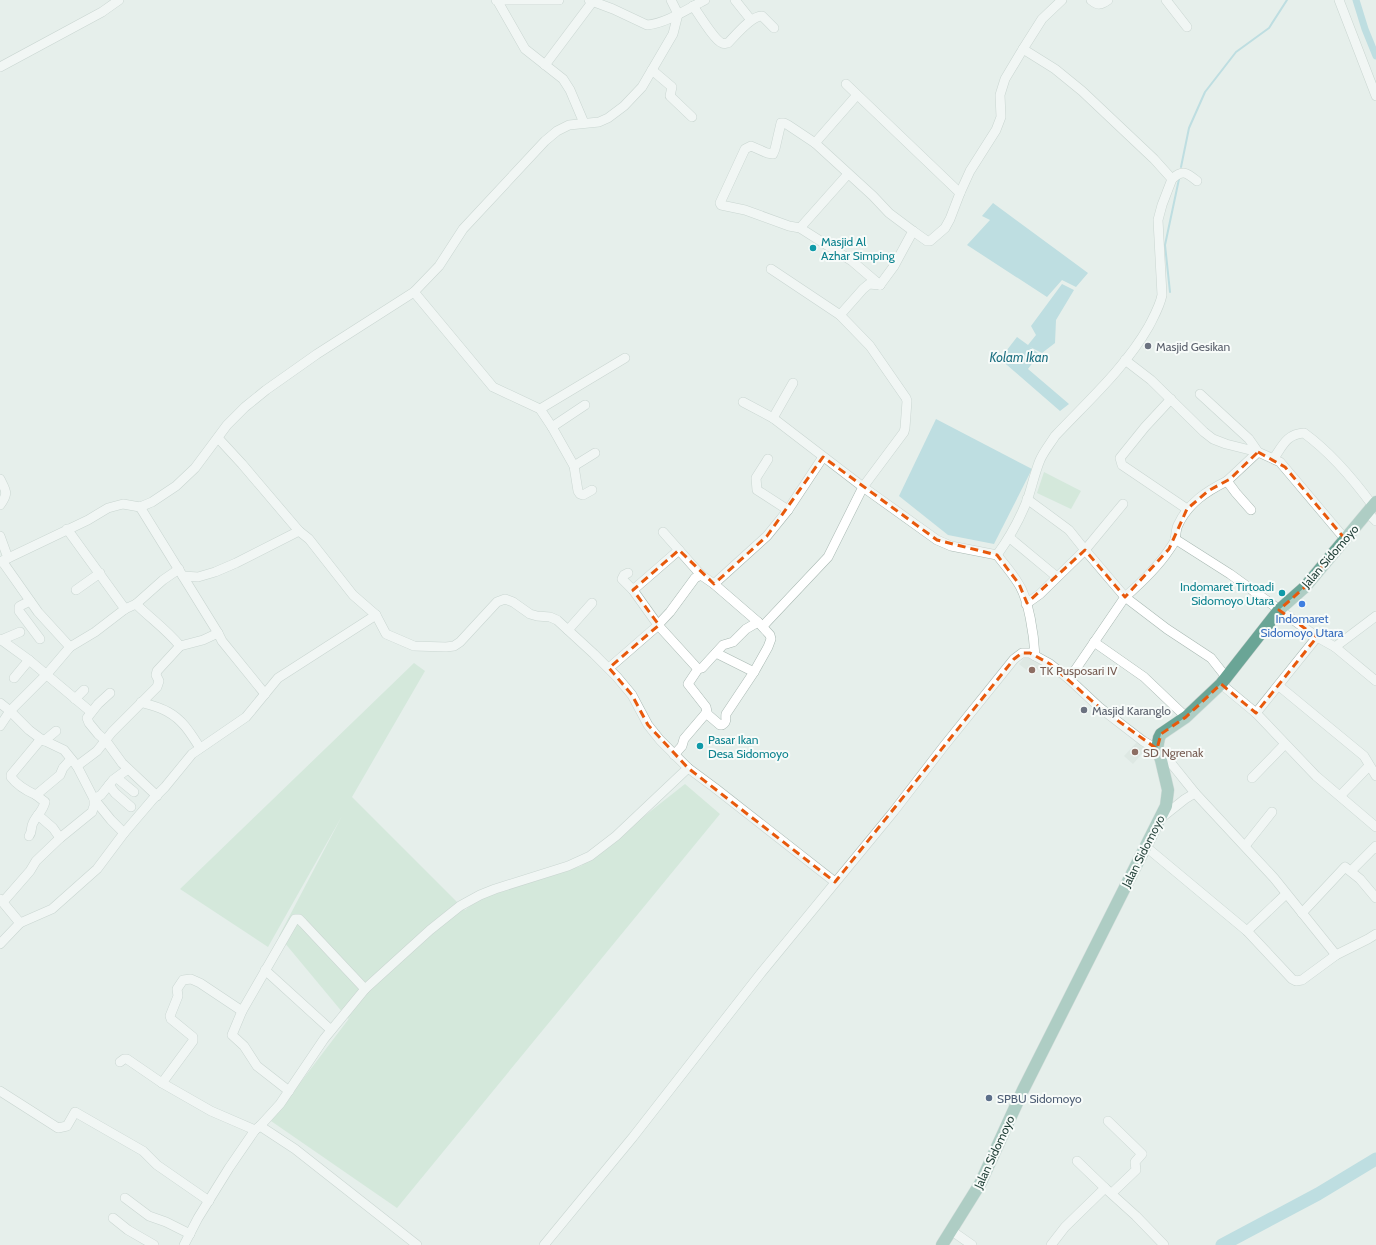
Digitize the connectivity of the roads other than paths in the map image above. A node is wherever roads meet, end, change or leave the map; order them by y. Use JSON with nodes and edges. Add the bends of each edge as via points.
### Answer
{"nodes":[{"id":1,"x":119,"y":0,"type":"edge"},
{"id":2,"x":497,"y":0,"type":"edge"},
{"id":3,"x":559,"y":0,"type":"edge"},
{"id":4,"x":705,"y":0,"type":"edge"},
{"id":5,"x":735,"y":0,"type":"edge"},
{"id":6,"x":1062,"y":0,"type":"edge"},
{"id":7,"x":1091,"y":0,"type":"edge"},
{"id":8,"x":1108,"y":0,"type":"edge"},
{"id":9,"x":1166,"y":0,"type":"edge"},
{"id":10,"x":1339,"y":0,"type":"edge"},
{"id":11,"x":591,"y":1,"type":"edge"},
{"id":12,"x":693,"y":6,"type":"junction"},
{"id":13,"x":675,"y":7,"type":"edge"},
{"id":14,"x":752,"y":20,"type":"junction"},
{"id":15,"x":1187,"y":27,"type":"dead end"},
{"id":16,"x":774,"y":28,"type":"dead end"},
{"id":17,"x":1023,"y":49,"type":"junction"},
{"id":18,"x":545,"y":65,"type":"junction"},
{"id":19,"x":0,"y":67,"type":"edge"},
{"id":20,"x":652,"y":70,"type":"junction"},
{"id":21,"x":846,"y":84,"type":"dead end"},
{"id":22,"x":857,"y":95,"type":"junction"},
{"id":23,"x":1376,"y":96,"type":"edge"},
{"id":24,"x":692,"y":117,"type":"dead end"},
{"id":25,"x":584,"y":123,"type":"junction"},
{"id":26,"x":815,"y":143,"type":"junction"},
{"id":27,"x":848,"y":174,"type":"junction"},
{"id":28,"x":1172,"y":179,"type":"junction"},
{"id":29,"x":1197,"y":181,"type":"dead end"},
{"id":30,"x":960,"y":193,"type":"junction"},
{"id":31,"x":800,"y":228,"type":"junction"},
{"id":32,"x":913,"y":231,"type":"junction"},
{"id":33,"x":771,"y":269,"type":"dead end"},
{"id":34,"x":880,"y":286,"type":"junction"},
{"id":35,"x":414,"y":292,"type":"junction"},
{"id":36,"x":840,"y":314,"type":"junction"},
{"id":37,"x":625,"y":358,"type":"dead end"},
{"id":38,"x":1126,"y":360,"type":"junction"},
{"id":39,"x":793,"y":383,"type":"dead end"},
{"id":40,"x":1200,"y":394,"type":"dead end"},
{"id":41,"x":1171,"y":399,"type":"junction"},
{"id":42,"x":742,"y":402,"type":"dead end"},
{"id":43,"x":585,"y":405,"type":"dead end"},
{"id":44,"x":540,"y":409,"type":"junction"},
{"id":45,"x":773,"y":418,"type":"junction"},
{"id":46,"x":552,"y":427,"type":"junction"},
{"id":47,"x":218,"y":438,"type":"junction"},
{"id":48,"x":596,"y":452,"type":"dead end"},
{"id":49,"x":1258,"y":452,"type":"junction"},
{"id":50,"x":823,"y":457,"type":"junction"},
{"id":51,"x":1274,"y":458,"type":"junction"},
{"id":52,"x":768,"y":459,"type":"dead end"},
{"id":53,"x":574,"y":466,"type":"junction"},
{"id":54,"x":0,"y":478,"type":"edge"},
{"id":55,"x":1227,"y":481,"type":"junction"},
{"id":56,"x":863,"y":487,"type":"junction"},
{"id":57,"x":592,"y":490,"type":"dead end"},
{"id":58,"x":1027,"y":499,"type":"junction"},
{"id":59,"x":1123,"y":504,"type":"dead end"},
{"id":60,"x":0,"y":506,"type":"edge"},
{"id":61,"x":140,"y":508,"type":"junction"},
{"id":62,"x":1187,"y":509,"type":"junction"},
{"id":63,"x":788,"y":510,"type":"junction"},
{"id":64,"x":1251,"y":510,"type":"dead end"},
{"id":65,"x":1373,"y":511,"type":"edge"},
{"id":66,"x":68,"y":529,"type":"junction"},
{"id":67,"x":299,"y":531,"type":"junction"},
{"id":68,"x":663,"y":532,"type":"dead end"},
{"id":69,"x":0,"y":536,"type":"edge"},
{"id":70,"x":1010,"y":538,"type":"junction"},
{"id":71,"x":1345,"y":539,"type":"junction"},
{"id":72,"x":1175,"y":540,"type":"junction"},
{"id":73,"x":679,"y":550,"type":"junction"},
{"id":74,"x":1085,"y":550,"type":"junction"},
{"id":75,"x":997,"y":555,"type":"junction"},
{"id":76,"x":3,"y":560,"type":"edge"},
{"id":77,"x":181,"y":572,"type":"junction"},
{"id":78,"x":100,"y":573,"type":"junction"},
{"id":79,"x":628,"y":573,"type":"dead end"},
{"id":80,"x":701,"y":575,"type":"junction"},
{"id":81,"x":1057,"y":577,"type":"junction"},
{"id":82,"x":714,"y":584,"type":"junction"},
{"id":83,"x":76,"y":590,"type":"dead end"},
{"id":84,"x":633,"y":590,"type":"junction"},
{"id":85,"x":1125,"y":597,"type":"junction"},
{"id":86,"x":30,"y":601,"type":"junction"},
{"id":87,"x":592,"y":603,"type":"dead end"},
{"id":88,"x":136,"y":604,"type":"junction"},
{"id":89,"x":1026,"y":604,"type":"junction"},
{"id":90,"x":125,"y":610,"type":"junction"},
{"id":91,"x":1280,"y":610,"type":"junction"},
{"id":92,"x":376,"y":615,"type":"junction"},
{"id":93,"x":1376,"y":616,"type":"edge"},
{"id":94,"x":760,"y":624,"type":"junction"},
{"id":95,"x":658,"y":625,"type":"junction"},
{"id":96,"x":568,"y":630,"type":"junction"},
{"id":97,"x":20,"y":632,"type":"dead end"},
{"id":98,"x":218,"y":633,"type":"junction"},
{"id":99,"x":1317,"y":637,"type":"junction"},
{"id":100,"x":0,"y":639,"type":"edge"},
{"id":101,"x":40,"y":639,"type":"dead end"},
{"id":102,"x":1094,"y":642,"type":"junction"},
{"id":103,"x":180,"y":646,"type":"junction"},
{"id":104,"x":70,"y":647,"type":"junction"},
{"id":105,"x":1335,"y":647,"type":"junction"},
{"id":106,"x":716,"y":653,"type":"junction"},
{"id":107,"x":1035,"y":656,"type":"junction"},
{"id":108,"x":29,"y":660,"type":"junction"},
{"id":109,"x":609,"y":668,"type":"junction"},
{"id":110,"x":698,"y":669,"type":"junction"},
{"id":111,"x":754,"y":672,"type":"junction"},
{"id":112,"x":46,"y":674,"type":"junction"},
{"id":113,"x":14,"y":678,"type":"dead end"},
{"id":114,"x":1068,"y":679,"type":"junction"},
{"id":115,"x":1224,"y":681,"type":"junction"},
{"id":116,"x":1376,"y":681,"type":"edge"},
{"id":117,"x":1279,"y":686,"type":"junction"},
{"id":118,"x":84,"y":690,"type":"dead end"},
{"id":119,"x":110,"y":693,"type":"dead end"},
{"id":120,"x":264,"y":694,"type":"junction"},
{"id":121,"x":75,"y":699,"type":"junction"},
{"id":122,"x":141,"y":702,"type":"junction"},
{"id":123,"x":0,"y":703,"type":"edge"},
{"id":124,"x":10,"y":711,"type":"junction"},
{"id":125,"x":91,"y":712,"type":"junction"},
{"id":126,"x":706,"y":713,"type":"junction"},
{"id":127,"x":1256,"y":713,"type":"junction"},
{"id":128,"x":1186,"y":716,"type":"junction"},
{"id":129,"x":0,"y":726,"type":"edge"},
{"id":130,"x":56,"y":731,"type":"dead end"},
{"id":131,"x":42,"y":740,"type":"junction"},
{"id":132,"x":106,"y":741,"type":"junction"},
{"id":133,"x":1285,"y":744,"type":"junction"},
{"id":134,"x":200,"y":748,"type":"junction"},
{"id":135,"x":1157,"y":749,"type":"junction"},
{"id":136,"x":674,"y":755,"type":"junction"},
{"id":137,"x":74,"y":762,"type":"junction"},
{"id":138,"x":1369,"y":766,"type":"junction"},
{"id":139,"x":688,"y":768,"type":"junction"},
{"id":140,"x":128,"y":769,"type":"junction"},
{"id":141,"x":1376,"y":776,"type":"edge"},
{"id":142,"x":1252,"y":778,"type":"dead end"},
{"id":143,"x":112,"y":780,"type":"junction"},
{"id":144,"x":134,"y":792,"type":"dead end"},
{"id":145,"x":1195,"y":793,"type":"junction"},
{"id":146,"x":36,"y":795,"type":"junction"},
{"id":147,"x":157,"y":796,"type":"junction"},
{"id":148,"x":1340,"y":796,"type":"junction"},
{"id":149,"x":94,"y":799,"type":"junction"},
{"id":150,"x":132,"y":807,"type":"dead end"},
{"id":151,"x":1272,"y":812,"type":"dead end"},
{"id":152,"x":38,"y":815,"type":"junction"},
{"id":153,"x":1160,"y":819,"type":"junction"},
{"id":154,"x":1376,"y":827,"type":"edge"},
{"id":155,"x":124,"y":833,"type":"junction"},
{"id":156,"x":29,"y":836,"type":"dead end"},
{"id":157,"x":60,"y":838,"type":"junction"},
{"id":158,"x":1145,"y":846,"type":"junction"},
{"id":159,"x":1245,"y":846,"type":"junction"},
{"id":160,"x":1376,"y":846,"type":"edge"},
{"id":161,"x":1350,"y":871,"type":"junction"},
{"id":162,"x":835,"y":882,"type":"junction"},
{"id":163,"x":1286,"y":894,"type":"junction"},
{"id":164,"x":1376,"y":898,"type":"edge"},
{"id":165,"x":1,"y":901,"type":"edge"},
{"id":166,"x":1302,"y":913,"type":"junction"},
{"id":167,"x":20,"y":922,"type":"junction"},
{"id":168,"x":1247,"y":931,"type":"junction"},
{"id":169,"x":1376,"y":934,"type":"edge"},
{"id":170,"x":0,"y":944,"type":"edge"},
{"id":171,"x":1336,"y":954,"type":"junction"},
{"id":172,"x":265,"y":970,"type":"junction"},
{"id":173,"x":365,"y":989,"type":"junction"},
{"id":174,"x":242,"y":1011,"type":"junction"},
{"id":175,"x":331,"y":1030,"type":"junction"},
{"id":176,"x":120,"y":1062,"type":"dead end"},
{"id":177,"x":162,"y":1083,"type":"junction"},
{"id":178,"x":0,"y":1091,"type":"edge"},
{"id":179,"x":289,"y":1091,"type":"junction"},
{"id":180,"x":1108,"y":1121,"type":"dead end"},
{"id":181,"x":258,"y":1128,"type":"junction"},
{"id":182,"x":1077,"y":1161,"type":"dead end"},
{"id":183,"x":1108,"y":1190,"type":"junction"},
{"id":184,"x":125,"y":1198,"type":"dead end"},
{"id":185,"x":209,"y":1201,"type":"junction"},
{"id":186,"x":113,"y":1218,"type":"dead end"},
{"id":187,"x":952,"y":1231,"type":"junction"},
{"id":188,"x":190,"y":1234,"type":"junction"},
{"id":189,"x":154,"y":1245,"type":"edge"},
{"id":190,"x":184,"y":1245,"type":"edge"},
{"id":191,"x":417,"y":1245,"type":"edge"},
{"id":192,"x":544,"y":1245,"type":"edge"},
{"id":193,"x":942,"y":1245,"type":"edge"},
{"id":194,"x":972,"y":1245,"type":"edge"},
{"id":195,"x":1051,"y":1245,"type":"edge"},
{"id":196,"x":1164,"y":1245,"type":"edge"}],
"edges":[{"from":1,"to":19,"type":"street","via":[[102,12]]},
{"from":2,"to":3,"type":"street"},
{"from":2,"to":18,"type":"street","via":[[523,46]]},
{"from":4,"to":12,"type":"street"},
{"from":5,"to":14,"type":"street"},
{"from":6,"to":17,"type":"street","via":[[1042,19]]},
{"from":7,"to":8,"type":"street","via":[[1097,5]]},
{"from":9,"to":15,"type":"street"},
{"from":10,"to":23,"type":"street"},
{"from":11,"to":13,"type":"street","via":[[647,25],[652,25]]},
{"from":11,"to":18,"type":"street"},
{"from":12,"to":13,"type":"street"},
{"from":12,"to":14,"type":"street","via":[[710,31],[724,44]]},
{"from":13,"to":20,"type":"street","via":[[671,38]]},
{"from":14,"to":16,"type":"street","via":[[760,16]]},
{"from":17,"to":28,"type":"street","via":[[1055,69],[1082,91]]},
{"from":17,"to":30,"type":"street","via":[[1005,79],[1000,95],[1002,117]]},
{"from":18,"to":25,"type":"street","via":[[563,79]]},
{"from":20,"to":24,"type":"street","via":[[672,87],[670,96]]},
{"from":20,"to":25,"type":"street","via":[[642,87],[624,106],[599,122]]},
{"from":21,"to":22,"type":"street"},
{"from":22,"to":26,"type":"street"},
{"from":22,"to":30,"type":"street"},
{"from":25,"to":35,"type":"street","via":[[562,128],[545,141],[463,229],[438,266]]},
{"from":26,"to":27,"type":"street"},
{"from":26,"to":31,"type":"street","via":[[781,123],[773,154],[767,154],[751,146],[744,149],[720,203]]},
{"from":27,"to":31,"type":"street"},
{"from":27,"to":32,"type":"street","via":[[889,213]]},
{"from":28,"to":29,"type":"street","via":[[1182,172]]},
{"from":28,"to":38,"type":"street","via":[[1158,220],[1162,278],[1160,303],[1141,339]]},
{"from":30,"to":32,"type":"street","via":[[945,228],[934,239],[927,241]]},
{"from":31,"to":34,"type":"street","via":[[852,261]]},
{"from":32,"to":34,"type":"street"},
{"from":33,"to":36,"type":"street"},
{"from":34,"to":36,"type":"street","via":[[869,284]]},
{"from":35,"to":44,"type":"street","via":[[493,387]]},
{"from":35,"to":47,"type":"street","via":[[350,332],[244,406]]},
{"from":36,"to":56,"type":"street","via":[[870,346],[907,402],[904,432]]},
{"from":37,"to":44,"type":"street"},
{"from":38,"to":41,"type":"street"},
{"from":38,"to":58,"type":"street","via":[[1051,442],[1040,459]]},
{"from":39,"to":45,"type":"street"},
{"from":40,"to":49,"type":"street","via":[[1249,439]]},
{"from":41,"to":49,"type":"street","via":[[1214,439]]},
{"from":41,"to":62,"type":"street","via":[[1145,427],[1120,461],[1134,474]]},
{"from":42,"to":45,"type":"street"},
{"from":43,"to":46,"type":"street"},
{"from":44,"to":46,"type":"street"},
{"from":45,"to":50,"type":"street"},
{"from":46,"to":53,"type":"street"},
{"from":47,"to":61,"type":"street","via":[[195,468],[176,486]]},
{"from":47,"to":67,"type":"street"},
{"from":48,"to":53,"type":"street"},
{"from":49,"to":51,"type":"street"},
{"from":49,"to":55,"type":"street"},
{"from":50,"to":56,"type":"street"},
{"from":50,"to":63,"type":"street"},
{"from":51,"to":65,"type":"street","via":[[1290,436],[1304,433],[1361,490]]},
{"from":51,"to":71,"type":"street","via":[[1285,467]]},
{"from":52,"to":63,"type":"street","via":[[756,478],[757,490]]},
{"from":53,"to":57,"type":"street","via":[[580,494]]},
{"from":54,"to":60,"type":"street","via":[[6,492]]},
{"from":55,"to":62,"type":"street","via":[[1208,491]]},
{"from":55,"to":64,"type":"street"},
{"from":56,"to":75,"type":"street","via":[[944,544]]},
{"from":56,"to":94,"type":"street","via":[[828,557]]},
{"from":58,"to":70,"type":"street"},
{"from":58,"to":74,"type":"street","via":[[1069,530]]},
{"from":59,"to":74,"type":"street"},
{"from":61,"to":66,"type":"street","via":[[115,505]]},
{"from":61,"to":77,"type":"street"},
{"from":62,"to":72,"type":"street","via":[[1178,524]]},
{"from":63,"to":82,"type":"street","via":[[761,541]]},
{"from":65,"to":71,"type":"main road","name":"Jalan Sidomoyo"},
{"from":66,"to":76,"type":"street"},
{"from":66,"to":78,"type":"street"},
{"from":67,"to":77,"type":"street","via":[[215,572],[198,577]]},
{"from":67,"to":92,"type":"street","via":[[309,539],[353,595]]},
{"from":68,"to":73,"type":"street"},
{"from":69,"to":76,"type":"street"},
{"from":70,"to":75,"type":"street"},
{"from":70,"to":81,"type":"street"},
{"from":71,"to":91,"type":"main road","name":"Jalan Sidomoyo"},
{"from":72,"to":85,"type":"street","via":[[1159,563]]},
{"from":72,"to":91,"type":"street","via":[[1230,574]]},
{"from":73,"to":80,"type":"street"},
{"from":73,"to":84,"type":"street"},
{"from":74,"to":81,"type":"street"},
{"from":74,"to":85,"type":"street"},
{"from":75,"to":89,"type":"street","via":[[1019,584]]},
{"from":76,"to":86,"type":"street"},
{"from":77,"to":88,"type":"street","via":[[164,580]]},
{"from":77,"to":98,"type":"street"},
{"from":78,"to":83,"type":"street"},
{"from":78,"to":90,"type":"street"},
{"from":79,"to":84,"type":"street","via":[[622,579]]},
{"from":80,"to":82,"type":"street"},
{"from":80,"to":95,"type":"street","via":[[695,578]]},
{"from":81,"to":89,"type":"street"},
{"from":82,"to":94,"type":"street"},
{"from":84,"to":95,"type":"street"},
{"from":85,"to":102,"type":"street"},
{"from":85,"to":115,"type":"street","via":[[1167,630],[1211,658]]},
{"from":86,"to":101,"type":"street","via":[[18,609]]},
{"from":86,"to":104,"type":"street"},
{"from":87,"to":96,"type":"street"},
{"from":88,"to":90,"type":"street"},
{"from":88,"to":103,"type":"street"},
{"from":89,"to":107,"type":"street"},
{"from":90,"to":104,"type":"street"},
{"from":91,"to":99,"type":"street"},
{"from":91,"to":115,"type":"main road","name":"Jalan Sidomoyo"},
{"from":92,"to":96,"type":"street","via":[[386,634],[407,644],[421,647],[454,646],[498,602],[505,599],[530,614],[554,618]]},
{"from":92,"to":120,"type":"street","via":[[286,672]]},
{"from":93,"to":105,"type":"street"},
{"from":94,"to":106,"type":"street","via":[[746,629],[733,642],[723,645]]},
{"from":94,"to":111,"type":"street","via":[[771,639]]},
{"from":95,"to":109,"type":"street"},
{"from":95,"to":110,"type":"street"},
{"from":96,"to":109,"type":"street"},
{"from":97,"to":100,"type":"street"},
{"from":98,"to":103,"type":"street"},
{"from":98,"to":120,"type":"street"},
{"from":99,"to":105,"type":"street"},
{"from":99,"to":117,"type":"street"},
{"from":100,"to":108,"type":"street"},
{"from":102,"to":114,"type":"street"},
{"from":102,"to":128,"type":"street","via":[[1144,677]]},
{"from":103,"to":122,"type":"street","via":[[157,671],[157,687]]},
{"from":104,"to":112,"type":"street"},
{"from":105,"to":116,"type":"street"},
{"from":106,"to":110,"type":"street"},
{"from":106,"to":111,"type":"street"},
{"from":107,"to":114,"type":"street","via":[[1050,664]]},
{"from":107,"to":162,"type":"street","via":[[1022,653],[1014,659]]},
{"from":108,"to":112,"type":"street"},
{"from":108,"to":113,"type":"street"},
{"from":109,"to":136,"type":"street","via":[[632,695],[648,725]]},
{"from":110,"to":126,"type":"street","via":[[688,684],[706,706]]},
{"from":111,"to":126,"type":"street","via":[[728,711],[724,724],[720,725]]},
{"from":112,"to":121,"type":"street"},
{"from":112,"to":124,"type":"street"},
{"from":114,"to":135,"type":"street","via":[[1099,707]]},
{"from":115,"to":127,"type":"street"},
{"from":115,"to":128,"type":"main road","name":"Jalan Sidomoyo"},
{"from":117,"to":127,"type":"street"},
{"from":117,"to":138,"type":"street","via":[[1364,756]]},
{"from":118,"to":121,"type":"street"},
{"from":119,"to":125,"type":"street"},
{"from":120,"to":134,"type":"street","via":[[246,716]]},
{"from":121,"to":125,"type":"street"},
{"from":122,"to":132,"type":"street"},
{"from":122,"to":134,"type":"street","via":[[172,715],[185,726]]},
{"from":123,"to":124,"type":"street"},
{"from":124,"to":129,"type":"street"},
{"from":124,"to":131,"type":"street"},
{"from":125,"to":132,"type":"street","via":[[89,723]]},
{"from":126,"to":136,"type":"street"},
{"from":127,"to":133,"type":"street"},
{"from":128,"to":135,"type":"main road","name":"Jalan Sidomoyo","via":[[1161,734]]},
{"from":130,"to":131,"type":"street"},
{"from":131,"to":137,"type":"street","via":[[64,750]]},
{"from":131,"to":146,"type":"street","via":[[11,777]]},
{"from":132,"to":137,"type":"street","via":[[98,751]]},
{"from":132,"to":140,"type":"street"},
{"from":133,"to":142,"type":"street"},
{"from":133,"to":148,"type":"street"},
{"from":134,"to":147,"type":"street"},
{"from":135,"to":145,"type":"street"},
{"from":135,"to":153,"type":"main road","name":"Jalan Sidomoyo","via":[[1168,790],[1166,806]]},
{"from":136,"to":139,"type":"street"},
{"from":137,"to":146,"type":"street","via":[[63,768],[60,775]]},
{"from":137,"to":149,"type":"street"},
{"from":138,"to":141,"type":"street"},
{"from":138,"to":148,"type":"street"},
{"from":139,"to":162,"type":"street"},
{"from":139,"to":173,"type":"street","via":[[616,836],[590,856],[568,866],[495,889],[460,906]]},
{"from":140,"to":143,"type":"street"},
{"from":140,"to":147,"type":"street"},
{"from":143,"to":144,"type":"street"},
{"from":143,"to":149,"type":"street","via":[[101,795]]},
{"from":143,"to":150,"type":"street","via":[[115,793]]},
{"from":145,"to":153,"type":"street"},
{"from":145,"to":159,"type":"street"},
{"from":146,"to":152,"type":"street","via":[[45,802]]},
{"from":147,"to":155,"type":"street"},
{"from":148,"to":154,"type":"street"},
{"from":149,"to":155,"type":"street"},
{"from":149,"to":157,"type":"street","via":[[92,812]]},
{"from":151,"to":159,"type":"street"},
{"from":152,"to":156,"type":"street"},
{"from":152,"to":157,"type":"street"},
{"from":153,"to":158,"type":"main road","name":"Jalan Sidomoyo"},
{"from":155,"to":167,"type":"street","via":[[97,869],[52,909]]},
{"from":157,"to":165,"type":"street"},
{"from":158,"to":168,"type":"street"},
{"from":158,"to":187,"type":"main road","name":"Jalan Sidomoyo","via":[[1022,1090],[980,1184]]},
{"from":159,"to":163,"type":"street"},
{"from":160,"to":161,"type":"street"},
{"from":161,"to":164,"type":"street"},
{"from":161,"to":166,"type":"street","via":[[1345,867]]},
{"from":162,"to":192,"type":"street"},
{"from":163,"to":166,"type":"street"},
{"from":163,"to":168,"type":"street"},
{"from":165,"to":167,"type":"street"},
{"from":166,"to":171,"type":"street"},
{"from":167,"to":170,"type":"street"},
{"from":168,"to":171,"type":"street","via":[[1296,981],[1302,980]]},
{"from":169,"to":171,"type":"street"},
{"from":172,"to":173,"type":"street","via":[[295,919],[299,919]]},
{"from":172,"to":174,"type":"street"},
{"from":172,"to":175,"type":"street"},
{"from":173,"to":175,"type":"street"},
{"from":174,"to":177,"type":"street","via":[[200,983],[190,979],[183,980],[177,989],[178,996],[170,1016],[193,1038],[193,1041]]},
{"from":174,"to":179,"type":"street","via":[[232,1037],[244,1046],[257,1066]]},
{"from":175,"to":179,"type":"street"},
{"from":176,"to":177,"type":"street","via":[[127,1059]]},
{"from":177,"to":181,"type":"street","via":[[211,1111]]},
{"from":178,"to":185,"type":"street","via":[[58,1128],[67,1126],[78,1114],[143,1151],[157,1165]]},
{"from":179,"to":181,"type":"street"},
{"from":180,"to":183,"type":"street","via":[[1142,1154],[1136,1162],[1136,1170]]},
{"from":181,"to":185,"type":"street"},
{"from":181,"to":191,"type":"street","via":[[294,1149]]},
{"from":182,"to":183,"type":"street"},
{"from":183,"to":195,"type":"street","via":[[1065,1226]]},
{"from":183,"to":196,"type":"street"},
{"from":184,"to":188,"type":"street","via":[[149,1216]]},
{"from":185,"to":188,"type":"street"},
{"from":186,"to":189,"type":"street"},
{"from":187,"to":193,"type":"main road","name":"Jalan Sidomoyo"},
{"from":187,"to":194,"type":"street"},
{"from":188,"to":190,"type":"street"}]}
